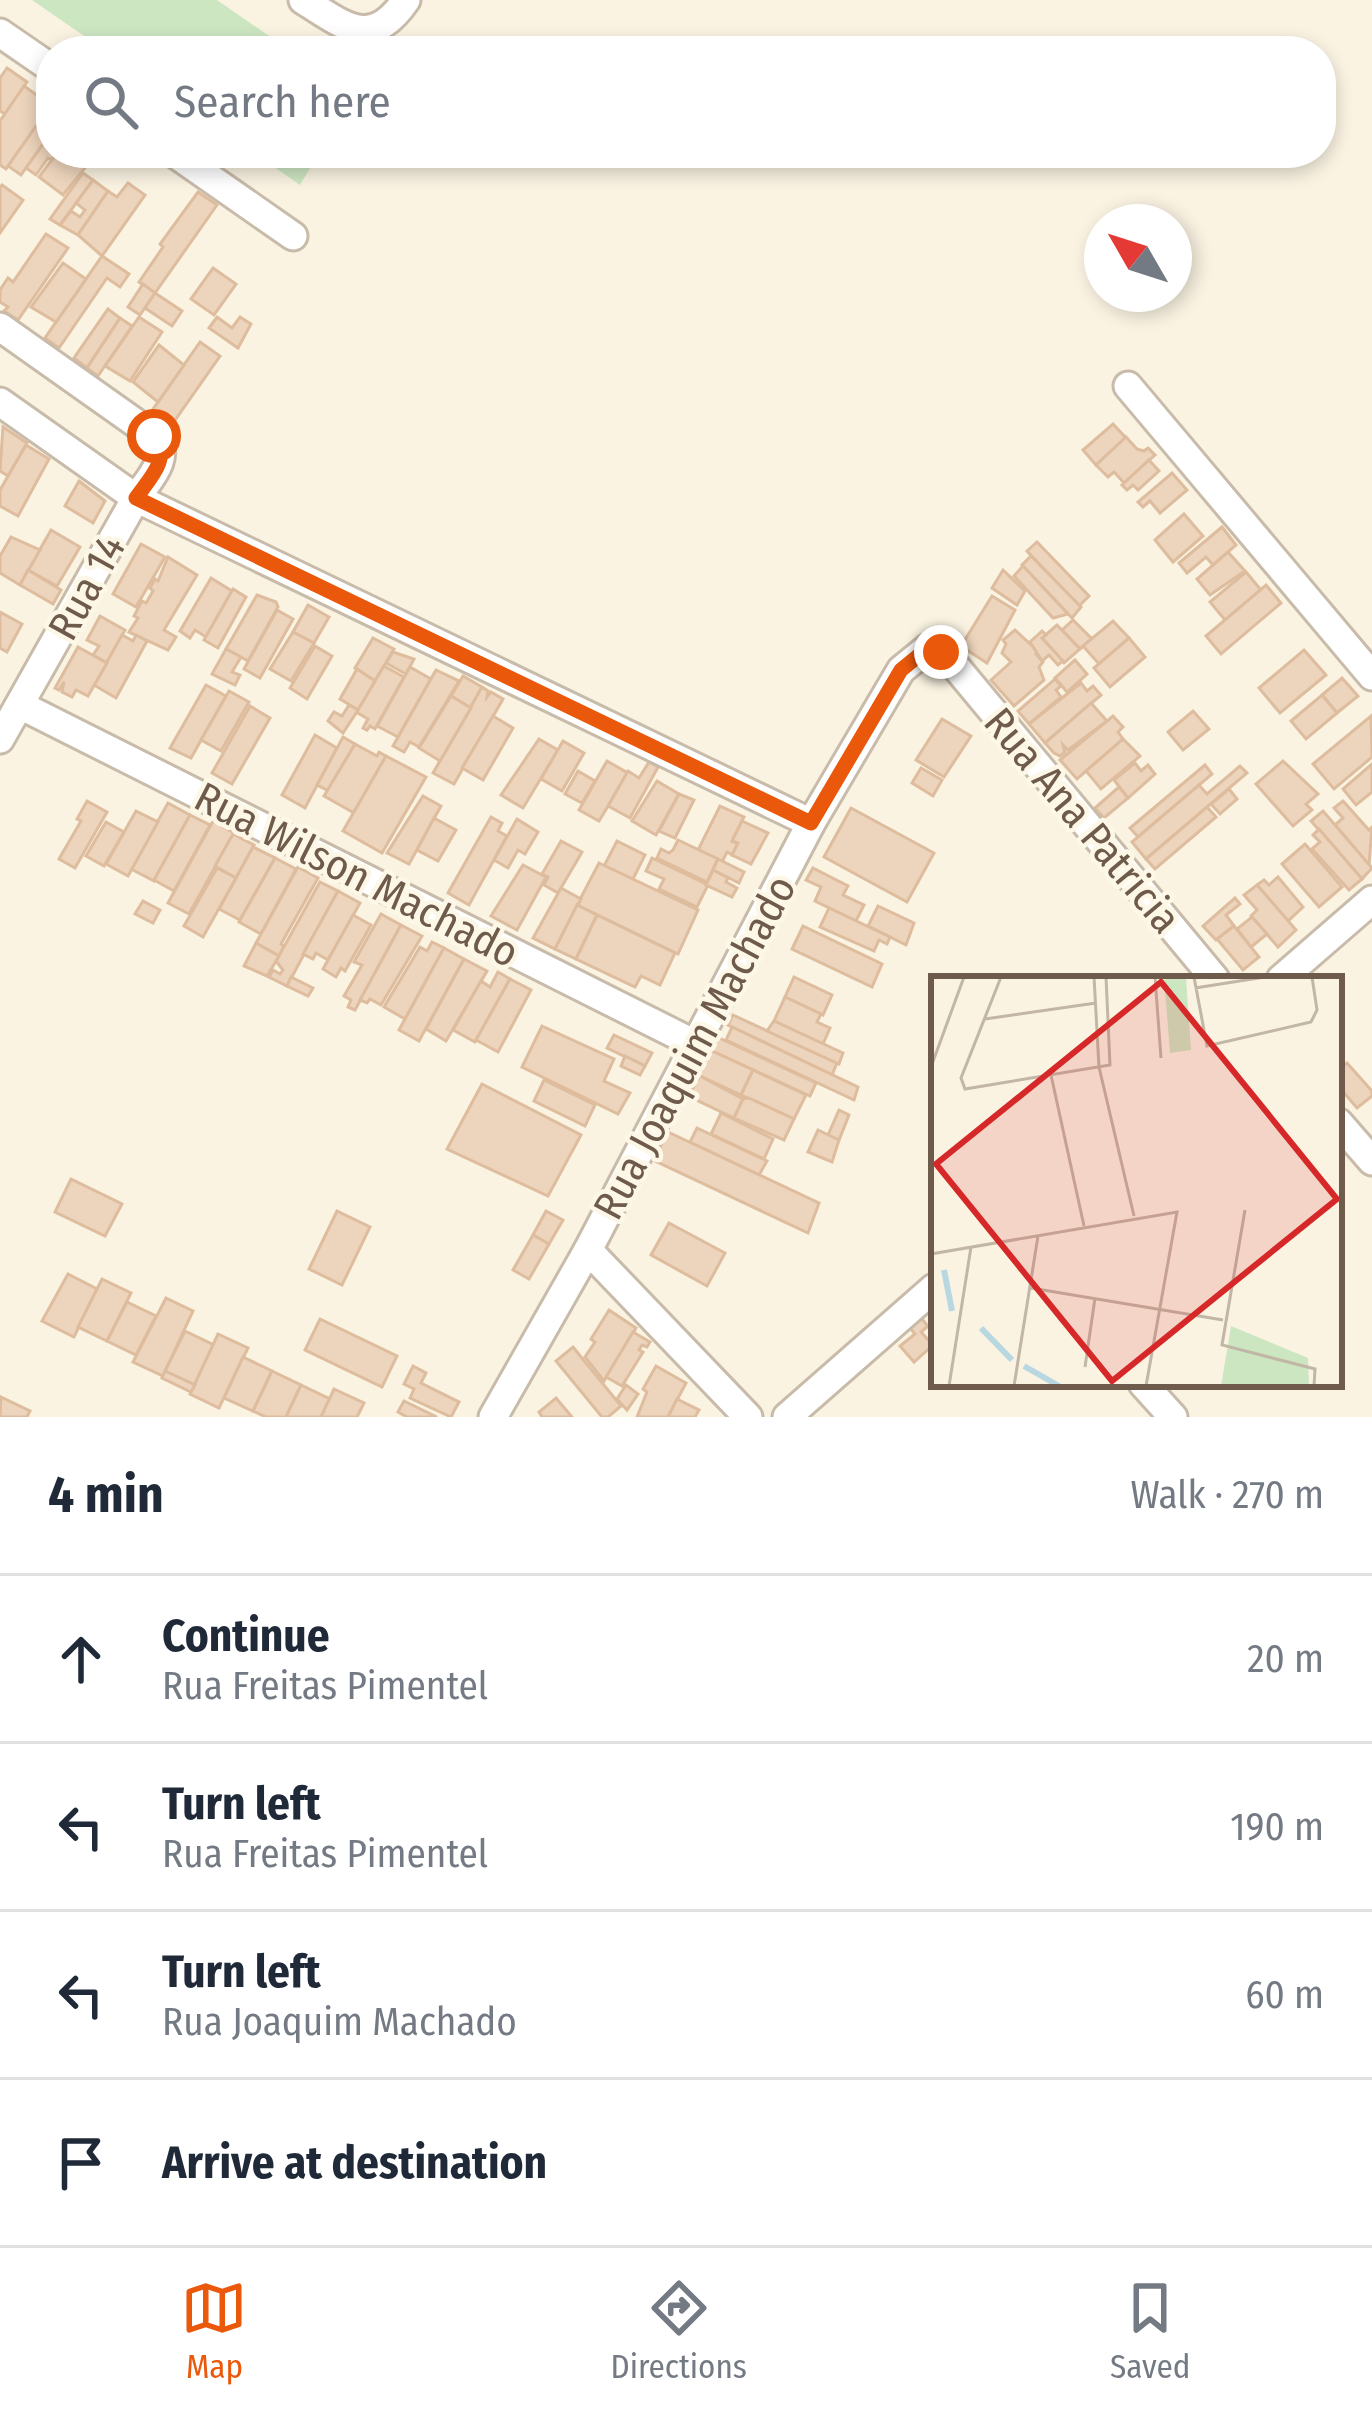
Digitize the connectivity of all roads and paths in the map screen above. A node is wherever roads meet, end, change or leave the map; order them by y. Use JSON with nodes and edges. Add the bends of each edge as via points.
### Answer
{"nodes":[{"id":1,"x":303,"y":0,"type":"edge"},
{"id":2,"x":406,"y":0,"type":"edge"},
{"id":3,"x":0,"y":33,"type":"edge"},
{"id":4,"x":36,"y":58,"type":"edge"},
{"id":5,"x":196,"y":168,"type":"edge"},
{"id":6,"x":293,"y":236,"type":"dead end"},
{"id":7,"x":0,"y":327,"type":"edge"},
{"id":8,"x":1128,"y":386,"type":"dead end"},
{"id":9,"x":0,"y":402,"type":"edge"},
{"id":10,"x":136,"y":498,"type":"junction"},
{"id":11,"x":951,"y":661,"type":"joint"},
{"id":12,"x":1372,"y":676,"type":"edge"},
{"id":13,"x":20,"y":705,"type":"junction"},
{"id":14,"x":0,"y":739,"type":"edge"},
{"id":15,"x":811,"y":823,"type":"junction"},
{"id":16,"x":1372,"y":900,"type":"edge"},
{"id":17,"x":1213,"y":976,"type":"edge"},
{"id":18,"x":1284,"y":976,"type":"edge"},
{"id":19,"x":695,"y":1044,"type":"junction"},
{"id":20,"x":1342,"y":1126,"type":"edge"},
{"id":21,"x":1372,"y":1161,"type":"edge"},
{"id":22,"x":588,"y":1250,"type":"junction"},
{"id":23,"x":931,"y":1291,"type":"edge"},
{"id":24,"x":1146,"y":1387,"type":"edge"},
{"id":25,"x":494,"y":1417,"type":"edge"},
{"id":26,"x":748,"y":1417,"type":"edge"},
{"id":27,"x":787,"y":1417,"type":"edge"},
{"id":28,"x":1173,"y":1417,"type":"edge"}],
"edges":[{"from":1,"to":2,"type":"street","via":[[346,27],[372,31]]},
{"from":3,"to":4,"type":"street"},
{"from":5,"to":6,"type":"street"},
{"from":7,"to":10,"type":"street","name":"Rua 14","via":[[160,444],[162,460]]},
{"from":8,"to":12,"type":"street"},
{"from":9,"to":10,"type":"street"},
{"from":10,"to":13,"type":"street","name":"Rua 14"},
{"from":10,"to":15,"type":"street"},
{"from":11,"to":15,"type":"street","name":"Rua Joaquim Machado","via":[[928,648],[901,670]]},
{"from":11,"to":17,"type":"street","name":"Rua Ana Patricia"},
{"from":13,"to":14,"type":"street","name":"Rua 14"},
{"from":13,"to":19,"type":"street","name":"Rua Wilson Machado"},
{"from":15,"to":19,"type":"street","name":"Rua Joaquim Machado"},
{"from":16,"to":18,"type":"street"},
{"from":19,"to":22,"type":"street","name":"Rua Joaquim Machado"},
{"from":20,"to":21,"type":"street"},
{"from":22,"to":25,"type":"street","name":"Rua Joaquim Machado"},
{"from":22,"to":26,"type":"street"},
{"from":23,"to":27,"type":"street"},
{"from":24,"to":28,"type":"street"}]}
